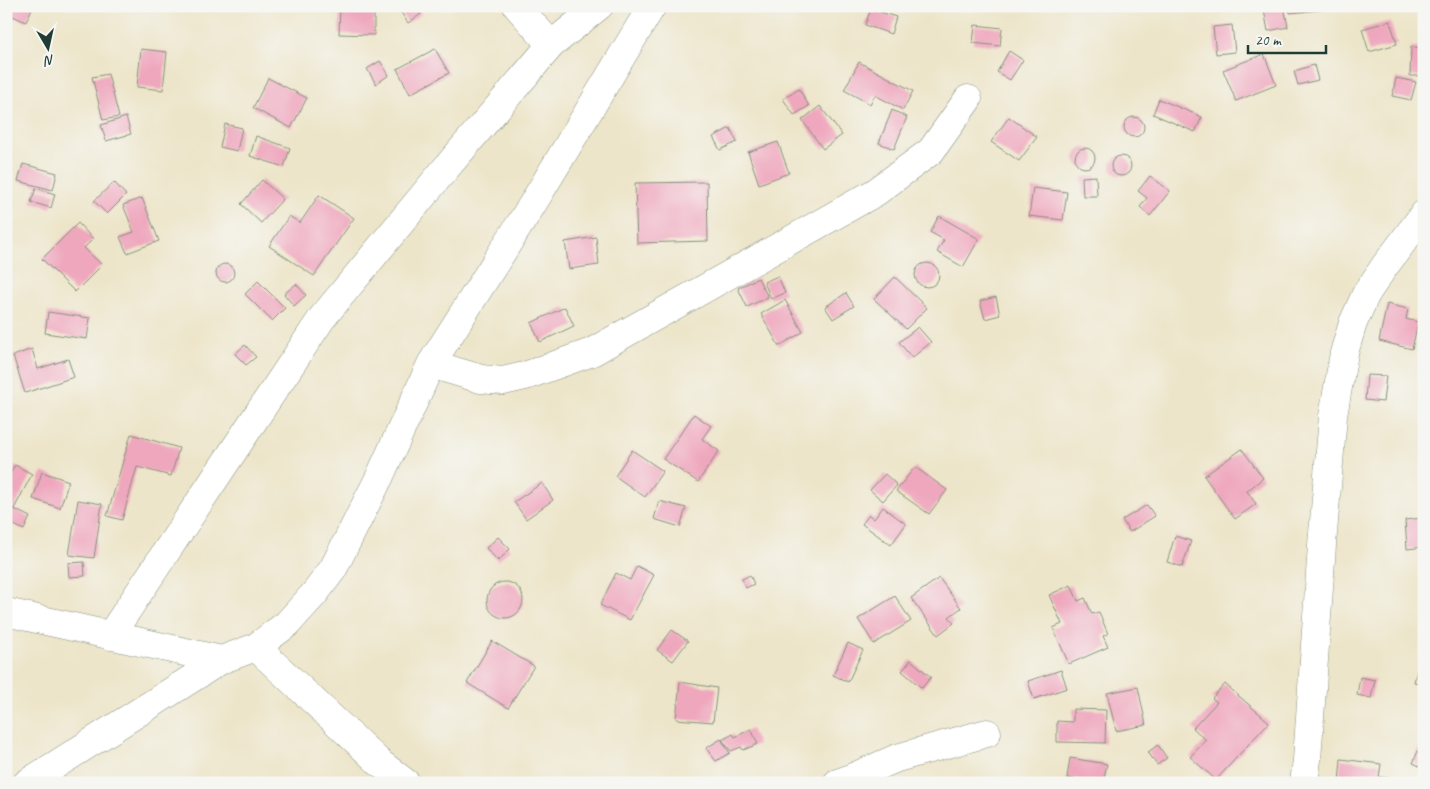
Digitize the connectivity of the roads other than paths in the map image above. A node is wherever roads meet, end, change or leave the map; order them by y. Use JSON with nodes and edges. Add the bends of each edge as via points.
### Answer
{"nodes":[{"id":1,"x":517,"y":6,"type":"edge"},
{"id":2,"x":599,"y":6,"type":"edge"},
{"id":3,"x":652,"y":6,"type":"edge"},
{"id":4,"x":551,"y":45,"type":"junction"},
{"id":5,"x":968,"y":99,"type":"dead end"},
{"id":6,"x":1424,"y":214,"type":"edge"},
{"id":7,"x":431,"y":364,"type":"junction"},
{"id":8,"x":6,"y":612,"type":"edge"},
{"id":9,"x":110,"y":636,"type":"junction"},
{"id":10,"x":256,"y":647,"type":"junction"},
{"id":11,"x":222,"y":660,"type":"junction"},
{"id":12,"x":987,"y":733,"type":"dead end"},
{"id":13,"x":27,"y":783,"type":"edge"},
{"id":14,"x":406,"y":783,"type":"edge"},
{"id":15,"x":837,"y":783,"type":"edge"},
{"id":16,"x":1304,"y":783,"type":"edge"}],
"edges":[{"from":1,"to":4,"type":"street"},
{"from":2,"to":4,"type":"street"},
{"from":3,"to":7,"type":"street"},
{"from":4,"to":9,"type":"street","via":[[322,318]]},
{"from":5,"to":7,"type":"street","via":[[931,150],[876,192],[592,352],[503,381],[481,379]]},
{"from":6,"to":16,"type":"street","via":[[1366,294],[1344,353],[1333,416]]},
{"from":7,"to":10,"type":"street","via":[[333,569],[287,624]]},
{"from":8,"to":9,"type":"street"},
{"from":9,"to":11,"type":"street"},
{"from":10,"to":11,"type":"street"},
{"from":10,"to":14,"type":"street","via":[[380,764]]},
{"from":11,"to":13,"type":"street"},
{"from":12,"to":15,"type":"street","via":[[898,758]]}]}
